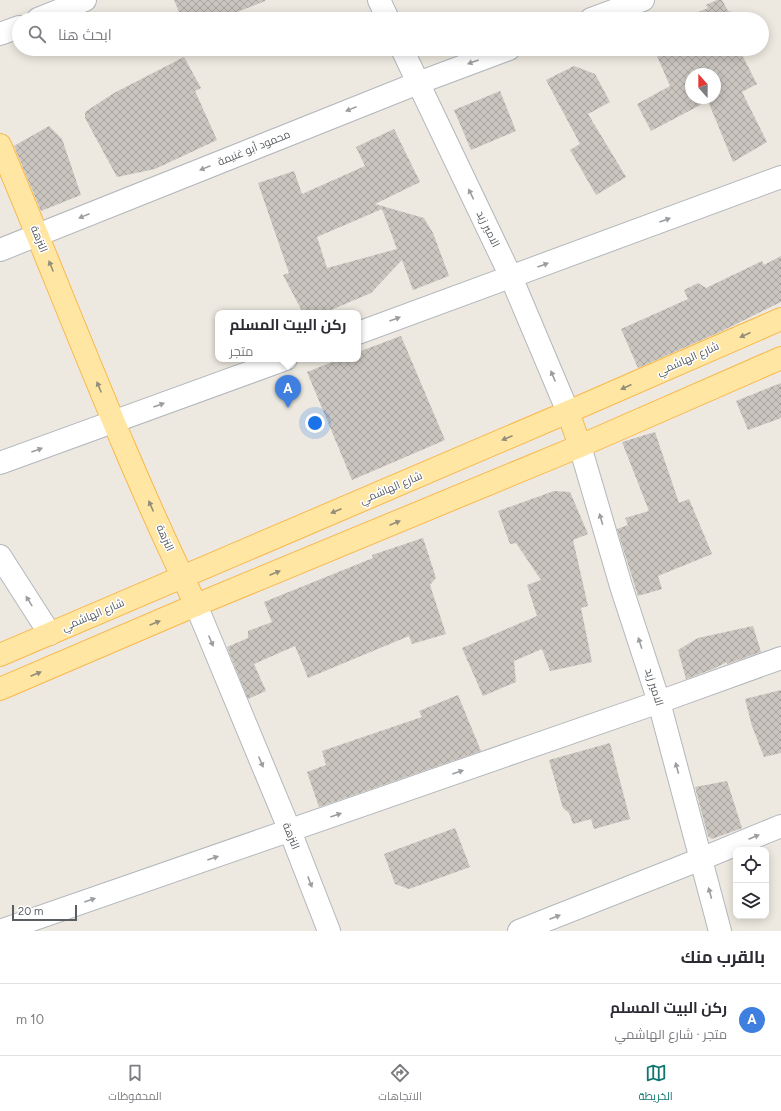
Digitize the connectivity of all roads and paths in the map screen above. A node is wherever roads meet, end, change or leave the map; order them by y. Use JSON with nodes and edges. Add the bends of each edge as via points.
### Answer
{"nodes":[{"id":1,"x":85,"y":0,"type":"edge"},
{"id":2,"x":379,"y":0,"type":"edge"},
{"id":3,"x":643,"y":0,"type":"edge"},
{"id":4,"x":55,"y":12,"type":"edge"},
{"id":5,"x":385,"y":12,"type":"edge"},
{"id":6,"x":610,"y":12,"type":"edge"},
{"id":7,"x":12,"y":30,"type":"edge"},
{"id":8,"x":0,"y":34,"type":"edge"},
{"id":9,"x":405,"y":56,"type":"edge"},
{"id":10,"x":490,"y":56,"type":"edge"},
{"id":11,"x":418,"y":82,"type":"junction"},
{"id":12,"x":0,"y":145,"type":"edge"},
{"id":13,"x":781,"y":177,"type":"edge"},
{"id":14,"x":38,"y":235,"type":"junction"},
{"id":15,"x":0,"y":250,"type":"edge"},
{"id":16,"x":511,"y":277,"type":"junction"},
{"id":17,"x":781,"y":319,"type":"edge"},
{"id":18,"x":361,"y":332,"type":"edge"},
{"id":19,"x":781,"y":358,"type":"edge"},
{"id":20,"x":278,"y":362,"type":"edge"},
{"id":21,"x":568,"y":412,"type":"junction"},
{"id":22,"x":114,"y":422,"type":"junction"},
{"id":23,"x":580,"y":446,"type":"junction"},
{"id":24,"x":0,"y":463,"type":"edge"},
{"id":25,"x":0,"y":556,"type":"edge"},
{"id":26,"x":182,"y":577,"type":"junction"},
{"id":27,"x":196,"y":605,"type":"junction"},
{"id":28,"x":50,"y":634,"type":"junction"},
{"id":29,"x":0,"y":655,"type":"edge"},
{"id":30,"x":781,"y":658,"type":"edge"},
{"id":31,"x":0,"y":689,"type":"edge"},
{"id":32,"x":659,"y":702,"type":"junction"},
{"id":33,"x":781,"y":826,"type":"edge"},
{"id":34,"x":290,"y":831,"type":"junction"},
{"id":35,"x":701,"y":859,"type":"junction"},
{"id":36,"x":0,"y":931,"type":"edge"},
{"id":37,"x":329,"y":931,"type":"edge"},
{"id":38,"x":518,"y":931,"type":"edge"},
{"id":39,"x":720,"y":931,"type":"edge"}],
"edges":[{"from":1,"to":4,"type":"street"},
{"from":2,"to":5,"type":"street"},
{"from":3,"to":6,"type":"street"},
{"from":7,"to":8,"type":"street"},
{"from":9,"to":11,"type":"street","name":"الامير زيد"},
{"from":10,"to":11,"type":"street","name":"محمود أبو غنيمة","one_way":true},
{"from":11,"to":14,"type":"street","name":"محمود أبو غنيمة","one_way":true},
{"from":16,"to":11,"type":"street","name":"الامير زيد","one_way":true},
{"from":12,"to":14,"type":"main road","name":"النزهة"},
{"from":16,"to":13,"type":"street","one_way":true},
{"from":14,"to":15,"type":"street","name":"محمود أبو غنيمة"},
{"from":22,"to":14,"type":"main road","name":"النزهة","one_way":true},
{"from":18,"to":16,"type":"street","one_way":true},
{"from":21,"to":16,"type":"street","name":"الامير زيد","one_way":true},
{"from":17,"to":21,"type":"main road","name":"شارع الهاشمي","one_way":true},
{"from":19,"to":23,"type":"main road"},
{"from":22,"to":20,"type":"street","one_way":true},
{"from":21,"to":23,"type":"main road"},
{"from":21,"to":26,"type":"main road","name":"شارع الهاشمي","one_way":true},
{"from":24,"to":22,"type":"street","one_way":true},
{"from":26,"to":22,"type":"main road","name":"النزهة","one_way":true},
{"from":27,"to":23,"type":"main road","one_way":true},
{"from":32,"to":23,"type":"street","name":"الامير زيد","one_way":true,"via":[[621,586]]},
{"from":28,"to":25,"type":"street","one_way":true},
{"from":26,"to":27,"type":"main road","name":"النزهة"},
{"from":26,"to":28,"type":"main road","name":"شارع الهاشمي"},
{"from":31,"to":27,"type":"main road","one_way":true},
{"from":27,"to":34,"type":"street","name":"النزهة","one_way":true},
{"from":28,"to":29,"type":"main road","name":"شارع الهاشمي"},
{"from":30,"to":32,"type":"street"},
{"from":34,"to":32,"type":"street","one_way":true},
{"from":35,"to":32,"type":"street","name":"الامير زيد","one_way":true},
{"from":35,"to":33,"type":"street","one_way":true},
{"from":36,"to":34,"type":"street","one_way":true},
{"from":34,"to":37,"type":"street","name":"النزهة","one_way":true},
{"from":38,"to":35,"type":"street","one_way":true},
{"from":39,"to":35,"type":"street","name":"الامير زيد","one_way":true}]}
